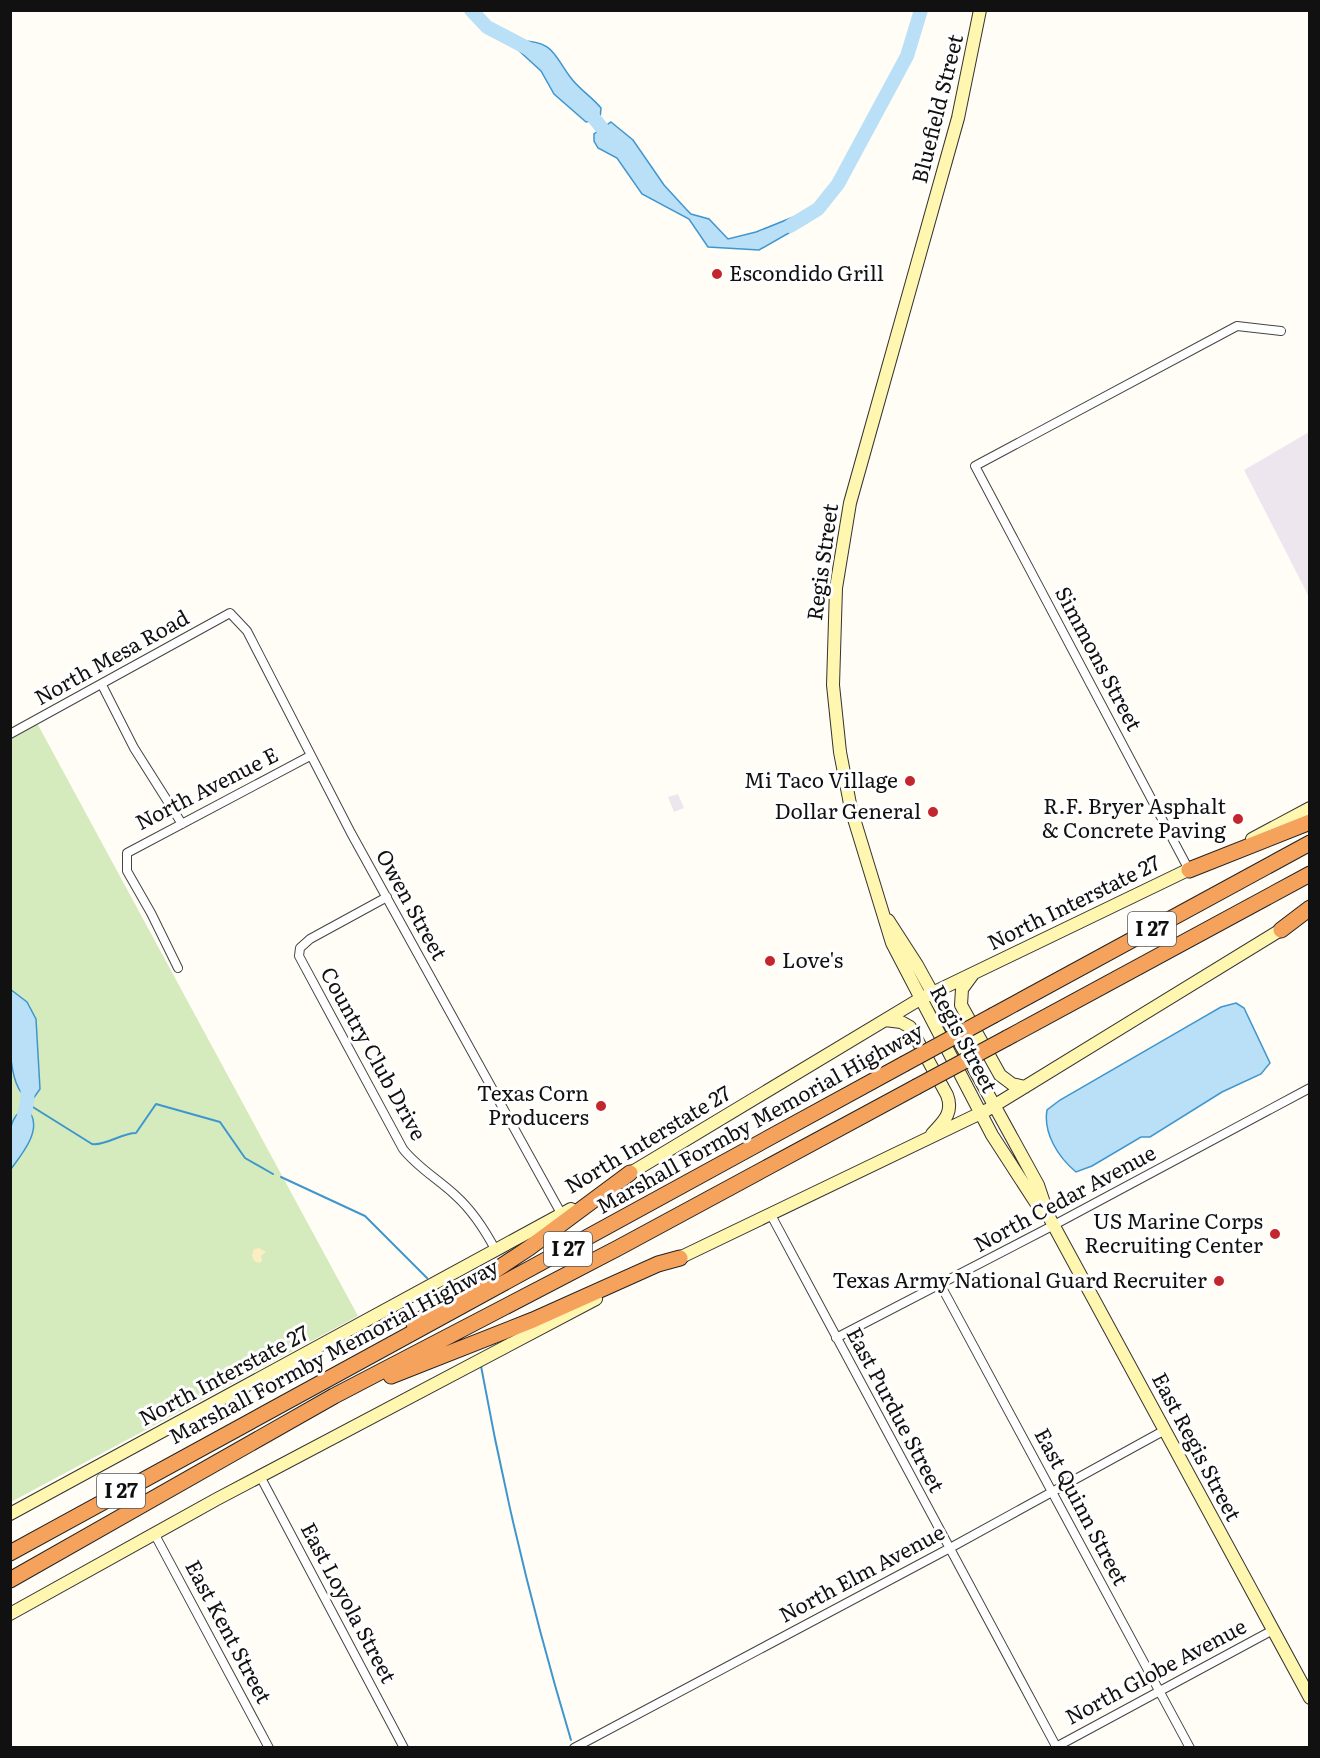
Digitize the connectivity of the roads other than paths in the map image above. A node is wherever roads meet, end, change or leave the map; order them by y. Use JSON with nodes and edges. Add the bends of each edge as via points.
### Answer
{"nodes":[{"id":1,"x":980,"y":10,"type":"edge"},
{"id":2,"x":931,"y":216,"type":"joint"},
{"id":3,"x":1281,"y":331,"type":"dead end"},
{"id":4,"x":230,"y":613,"type":"joint"},
{"id":5,"x":102,"y":685,"type":"junction"},
{"id":6,"x":10,"y":734,"type":"edge"},
{"id":7,"x":310,"y":756,"type":"junction"},
{"id":8,"x":1310,"y":808,"type":"edge"},
{"id":9,"x":1310,"y":822,"type":"edge"},
{"id":10,"x":182,"y":824,"type":"junction"},
{"id":11,"x":1310,"y":843,"type":"edge"},
{"id":12,"x":1189,"y":870,"type":"junction"},
{"id":13,"x":1310,"y":874,"type":"edge"},
{"id":14,"x":387,"y":897,"type":"junction"},
{"id":15,"x":1310,"y":908,"type":"edge"},
{"id":16,"x":1310,"y":912,"type":"edge"},
{"id":17,"x":885,"y":917,"type":"junction"},
{"id":18,"x":1281,"y":930,"type":"junction"},
{"id":19,"x":178,"y":968,"type":"dead end"},
{"id":20,"x":973,"y":973,"type":"junction"},
{"id":21,"x":932,"y":992,"type":"junction"},
{"id":22,"x":920,"y":999,"type":"junction"},
{"id":23,"x":885,"y":1020,"type":"junction"},
{"id":24,"x":1025,"y":1088,"type":"junction"},
{"id":25,"x":1310,"y":1088,"type":"edge"},
{"id":26,"x":995,"y":1106,"type":"junction"},
{"id":27,"x":980,"y":1113,"type":"junction"},
{"id":28,"x":927,"y":1139,"type":"junction"},
{"id":29,"x":630,"y":1173,"type":"junction"},
{"id":30,"x":562,"y":1215,"type":"junction"},
{"id":31,"x":771,"y":1215,"type":"junction"},
{"id":32,"x":1051,"y":1220,"type":"junction"},
{"id":33,"x":496,"y":1251,"type":"junction"},
{"id":34,"x":680,"y":1258,"type":"junction"},
{"id":35,"x":940,"y":1284,"type":"junction"},
{"id":36,"x":836,"y":1338,"type":"junction"},
{"id":37,"x":334,"y":1396,"type":"junction"},
{"id":38,"x":1165,"y":1430,"type":"junction"},
{"id":39,"x":231,"y":1431,"type":"junction"},
{"id":40,"x":260,"y":1476,"type":"junction"},
{"id":41,"x":1053,"y":1491,"type":"junction"},
{"id":42,"x":10,"y":1514,"type":"edge"},
{"id":43,"x":154,"y":1533,"type":"junction"},
{"id":44,"x":950,"y":1548,"type":"junction"},
{"id":45,"x":10,"y":1553,"type":"edge"},
{"id":46,"x":10,"y":1580,"type":"edge"},
{"id":47,"x":10,"y":1614,"type":"edge"},
{"id":48,"x":1273,"y":1630,"type":"junction"},
{"id":49,"x":1160,"y":1690,"type":"junction"},
{"id":50,"x":1310,"y":1698,"type":"edge"},
{"id":51,"x":1057,"y":1747,"type":"edge"},
{"id":52,"x":269,"y":1748,"type":"edge"},
{"id":53,"x":404,"y":1748,"type":"edge"},
{"id":54,"x":574,"y":1748,"type":"edge"},
{"id":55,"x":1190,"y":1748,"type":"edge"}],
"edges":[{"from":1,"to":2,"type":"main road","name":"Bluefield Street","via":[[968,77]]},
{"from":2,"to":17,"type":"main road","name":"Regis Street","via":[[855,482],[834,608],[833,685],[840,752],[859,841]]},
{"from":3,"to":12,"type":"street","name":"Simmons Street","via":[[1237,326],[975,466]]},
{"from":4,"to":5,"type":"street","name":"North Mesa Road"},
{"from":4,"to":7,"type":"street","name":"Owen Street","via":[[247,631]]},
{"from":5,"to":6,"type":"street","name":"North Mesa Road"},
{"from":5,"to":10,"type":"street","via":[[134,748]]},
{"from":7,"to":10,"type":"street","name":"North Avenue E"},
{"from":7,"to":14,"type":"street","name":"Owen Street"},
{"from":8,"to":12,"type":"main road","name":"North Interstate 27"},
{"from":9,"to":12,"type":"highway"},
{"from":10,"to":19,"type":"street","name":"North Avenue E","via":[[131,849],[125,860],[127,871]]},
{"from":11,"to":39,"type":"highway","name":"Marshall Formby Memorial Highway","number":"I 27","bridge":true},
{"from":12,"to":20,"type":"main road","name":"North Interstate 27"},
{"from":13,"to":37,"type":"highway","name":"Marshall Formby Memorial Highway","number":"I 27","bridge":true,"via":[[618,1248]]},
{"from":14,"to":30,"type":"street","name":"Owen Street"},
{"from":14,"to":33,"type":"street","name":"Country Club Drive","via":[[310,939],[300,948],[299,956],[403,1149],[465,1204]]},
{"from":15,"to":18,"type":"highway"},
{"from":16,"to":18,"type":"main road"},
{"from":17,"to":21,"type":"main road","name":"Regis Street","via":[[905,943]]},
{"from":17,"to":22,"type":"main road","name":"Regis Street","via":[[896,954]]},
{"from":18,"to":24,"type":"main road"},
{"from":20,"to":21,"type":"main road","name":"North Interstate 27"},
{"from":20,"to":24,"type":"main road","via":[[962,989],[961,1005],[1000,1076]]},
{"from":21,"to":22,"type":"main road","name":"North Interstate 27"},
{"from":21,"to":26,"type":"main road","name":"Regis Street"},
{"from":22,"to":23,"type":"main road","name":"North Interstate 27"},
{"from":22,"to":27,"type":"main road","name":"Regis Street"},
{"from":23,"to":28,"type":"main road","via":[[910,1027],[950,1103],[947,1118]]},
{"from":23,"to":29,"type":"main road","name":"North Interstate 27"},
{"from":24,"to":26,"type":"main road"},
{"from":25,"to":32,"type":"street","name":"North Cedar Avenue"},
{"from":26,"to":27,"type":"main road"},
{"from":26,"to":32,"type":"main road","name":"East Regis Street","via":[[1038,1185]]},
{"from":27,"to":28,"type":"main road"},
{"from":27,"to":32,"type":"main road","name":"East Regis Street","via":[[1020,1180]]},
{"from":28,"to":31,"type":"main road"},
{"from":29,"to":30,"type":"main road","name":"North Interstate 27"},
{"from":29,"to":39,"type":"highway","via":[[455,1298]]},
{"from":30,"to":33,"type":"main road","name":"North Interstate 27"},
{"from":31,"to":34,"type":"main road"},
{"from":31,"to":36,"type":"street","name":"East Purdue Street"},
{"from":32,"to":35,"type":"street","name":"North Cedar Avenue"},
{"from":32,"to":38,"type":"main road","name":"East Regis Street"},
{"from":33,"to":42,"type":"main road","name":"North Interstate 27"},
{"from":34,"to":37,"type":"highway","via":[[658,1264],[533,1320]]},
{"from":34,"to":40,"type":"main road"},
{"from":35,"to":36,"type":"street","name":"North Cedar Avenue"},
{"from":35,"to":41,"type":"street","name":"East Quinn Street"},
{"from":36,"to":44,"type":"street","name":"East Purdue Street"},
{"from":37,"to":46,"type":"highway","name":"Marshall Formby Memorial Highway","number":"I 27"},
{"from":38,"to":41,"type":"street","name":"North Elm Avenue"},
{"from":38,"to":48,"type":"main road","name":"East Regis Street"},
{"from":39,"to":45,"type":"highway","name":"Marshall Formby Memorial Highway","number":"I 27"},
{"from":40,"to":43,"type":"main road"},
{"from":40,"to":53,"type":"street","name":"East Loyola Street"},
{"from":41,"to":44,"type":"street","name":"North Elm Avenue"},
{"from":41,"to":49,"type":"street","name":"East Quinn Street"},
{"from":43,"to":47,"type":"main road"},
{"from":43,"to":52,"type":"street","name":"East Kent Street"},
{"from":44,"to":51,"type":"street","name":"East Purdue Street"},
{"from":44,"to":54,"type":"street","name":"North Elm Avenue"},
{"from":48,"to":49,"type":"street","name":"North Globe Avenue"},
{"from":48,"to":50,"type":"main road","name":"East Regis Street"},
{"from":49,"to":51,"type":"street","name":"North Globe Avenue"},
{"from":49,"to":55,"type":"street","name":"East Quinn Street"}]}
